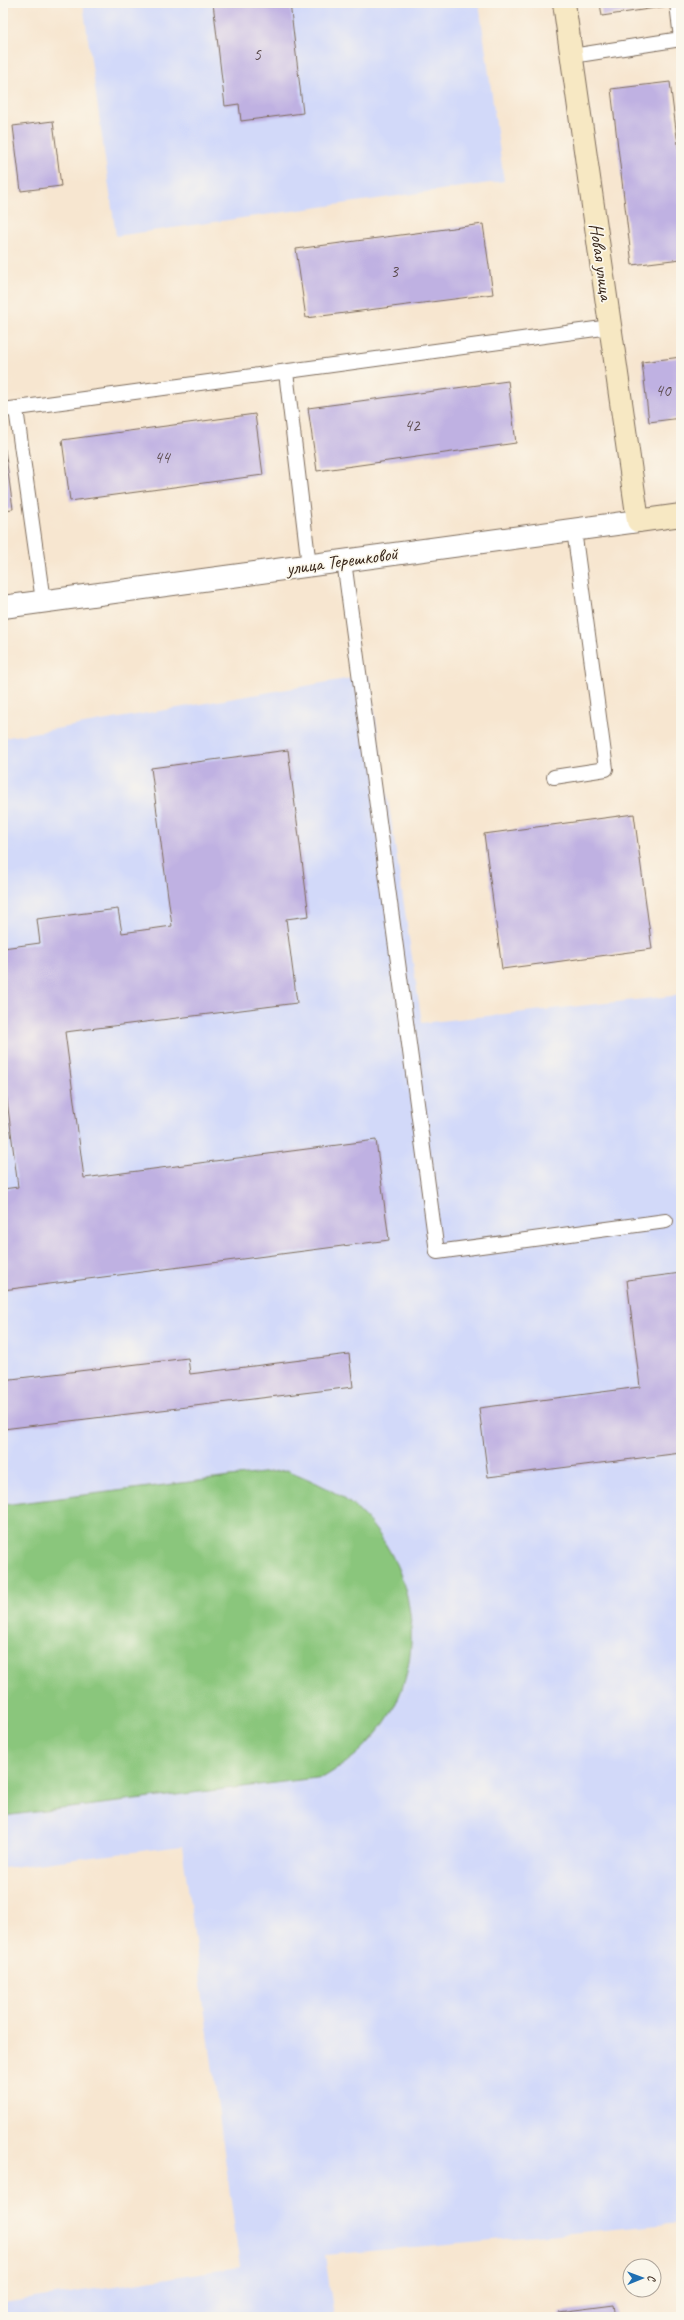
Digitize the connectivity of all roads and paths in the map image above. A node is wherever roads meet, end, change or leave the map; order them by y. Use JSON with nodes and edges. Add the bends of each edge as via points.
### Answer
{"nodes":[{"id":1,"x":564,"y":3,"type":"edge"},
{"id":2,"x":677,"y":3,"type":"edge"},
{"id":3,"x":681,"y":39,"type":"edge"},
{"id":4,"x":572,"y":56,"type":"junction"},
{"id":5,"x":610,"y":327,"type":"junction"},
{"id":6,"x":286,"y":372,"type":"junction"},
{"id":7,"x":10,"y":410,"type":"edge"},
{"id":8,"x":681,"y":515,"type":"edge"},
{"id":9,"x":638,"y":521,"type":"junction"},
{"id":10,"x":574,"y":530,"type":"junction"},
{"id":11,"x":344,"y":561,"type":"junction"},
{"id":12,"x":309,"y":566,"type":"junction"},
{"id":13,"x":42,"y":601,"type":"junction"},
{"id":14,"x":3,"y":606,"type":"edge"},
{"id":15,"x":554,"y":777,"type":"dead end"},
{"id":16,"x":666,"y":1221,"type":"dead end"}],
"edges":[{"from":1,"to":4,"type":"main road","name":"Новая улица"},
{"from":2,"to":3,"type":"lane"},
{"from":3,"to":4,"type":"lane"},
{"from":4,"to":5,"type":"main road","name":"Новая улица"},
{"from":5,"to":6,"type":"lane"},
{"from":5,"to":9,"type":"main road","name":"Новая улица"},
{"from":6,"to":7,"type":"lane"},
{"from":6,"to":12,"type":"lane"},
{"from":7,"to":13,"type":"lane"},
{"from":8,"to":9,"type":"main road","name":"улица Терешковой"},
{"from":9,"to":10,"type":"street","name":"улица Терешковой"},
{"from":10,"to":11,"type":"street","name":"улица Терешковой"},
{"from":10,"to":15,"type":"lane","via":[[606,769]]},
{"from":11,"to":12,"type":"street","name":"улица Терешковой"},
{"from":11,"to":16,"type":"lane","via":[[437,1252]]},
{"from":12,"to":13,"type":"street","name":"улица Терешковой"},
{"from":13,"to":14,"type":"street","name":"улица Терешковой"}]}
